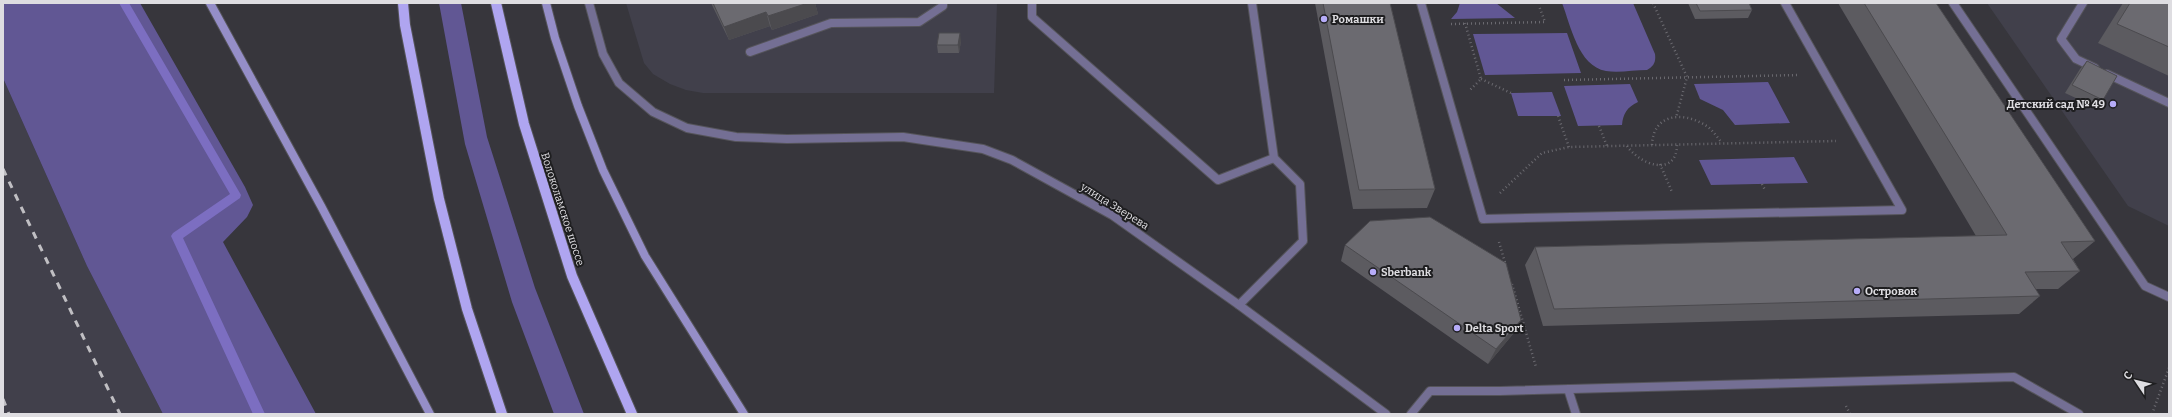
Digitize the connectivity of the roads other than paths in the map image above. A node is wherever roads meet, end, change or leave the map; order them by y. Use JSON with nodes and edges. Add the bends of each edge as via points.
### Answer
{"nodes":[{"id":1,"x":210,"y":3,"type":"edge"},
{"id":2,"x":403,"y":3,"type":"edge"},
{"id":3,"x":496,"y":3,"type":"edge"},
{"id":4,"x":546,"y":3,"type":"edge"},
{"id":5,"x":589,"y":3,"type":"edge"},
{"id":6,"x":943,"y":3,"type":"edge"},
{"id":7,"x":1032,"y":3,"type":"edge"},
{"id":8,"x":1252,"y":3,"type":"edge"},
{"id":9,"x":1421,"y":3,"type":"edge"},
{"id":10,"x":1785,"y":3,"type":"edge"},
{"id":11,"x":1953,"y":3,"type":"edge"},
{"id":12,"x":2084,"y":3,"type":"edge"},
{"id":13,"x":750,"y":52,"type":"dead end"},
{"id":14,"x":2169,"y":103,"type":"edge"},
{"id":15,"x":1274,"y":158,"type":"junction"},
{"id":16,"x":2169,"y":297,"type":"edge"},
{"id":17,"x":1239,"y":305,"type":"junction"},
{"id":18,"x":1568,"y":389,"type":"junction"},
{"id":19,"x":430,"y":414,"type":"edge"},
{"id":20,"x":502,"y":414,"type":"edge"},
{"id":21,"x":632,"y":414,"type":"edge"},
{"id":22,"x":744,"y":414,"type":"edge"},
{"id":23,"x":1386,"y":414,"type":"edge"},
{"id":24,"x":1411,"y":414,"type":"edge"},
{"id":25,"x":1576,"y":414,"type":"edge"},
{"id":26,"x":2079,"y":414,"type":"edge"}],
"edges":[{"from":1,"to":19,"type":"main road","via":[[325,213]]},
{"from":2,"to":20,"type":"main road","via":[[405,25],[439,199],[467,309]]},
{"from":3,"to":21,"type":"main road","name":"Волоколамское шоссе","via":[[524,124],[572,276]]},
{"from":4,"to":22,"type":"main road","via":[[578,106],[603,170],[645,256]]},
{"from":5,"to":17,"type":"street","name":"улица Зверева","via":[[603,54],[619,83],[654,112],[687,128],[736,138],[903,137],[983,149],[1012,160],[1112,215]]},
{"from":6,"to":13,"type":"street","via":[[943,6],[919,22],[831,23]]},
{"from":7,"to":15,"type":"street","via":[[1032,17],[1218,180]]},
{"from":8,"to":15,"type":"street"},
{"from":9,"to":10,"type":"street","via":[[1483,219],[1902,210]]},
{"from":11,"to":16,"type":"street","via":[[2145,286]]},
{"from":12,"to":14,"type":"street","via":[[2061,39],[2076,60]]},
{"from":15,"to":17,"type":"street","via":[[1300,184],[1303,241]]},
{"from":17,"to":23,"type":"street","name":"улица Зверева"},
{"from":18,"to":24,"type":"street","via":[[1430,391]]},
{"from":18,"to":25,"type":"street"},
{"from":18,"to":26,"type":"street","via":[[2014,377]]}]}
